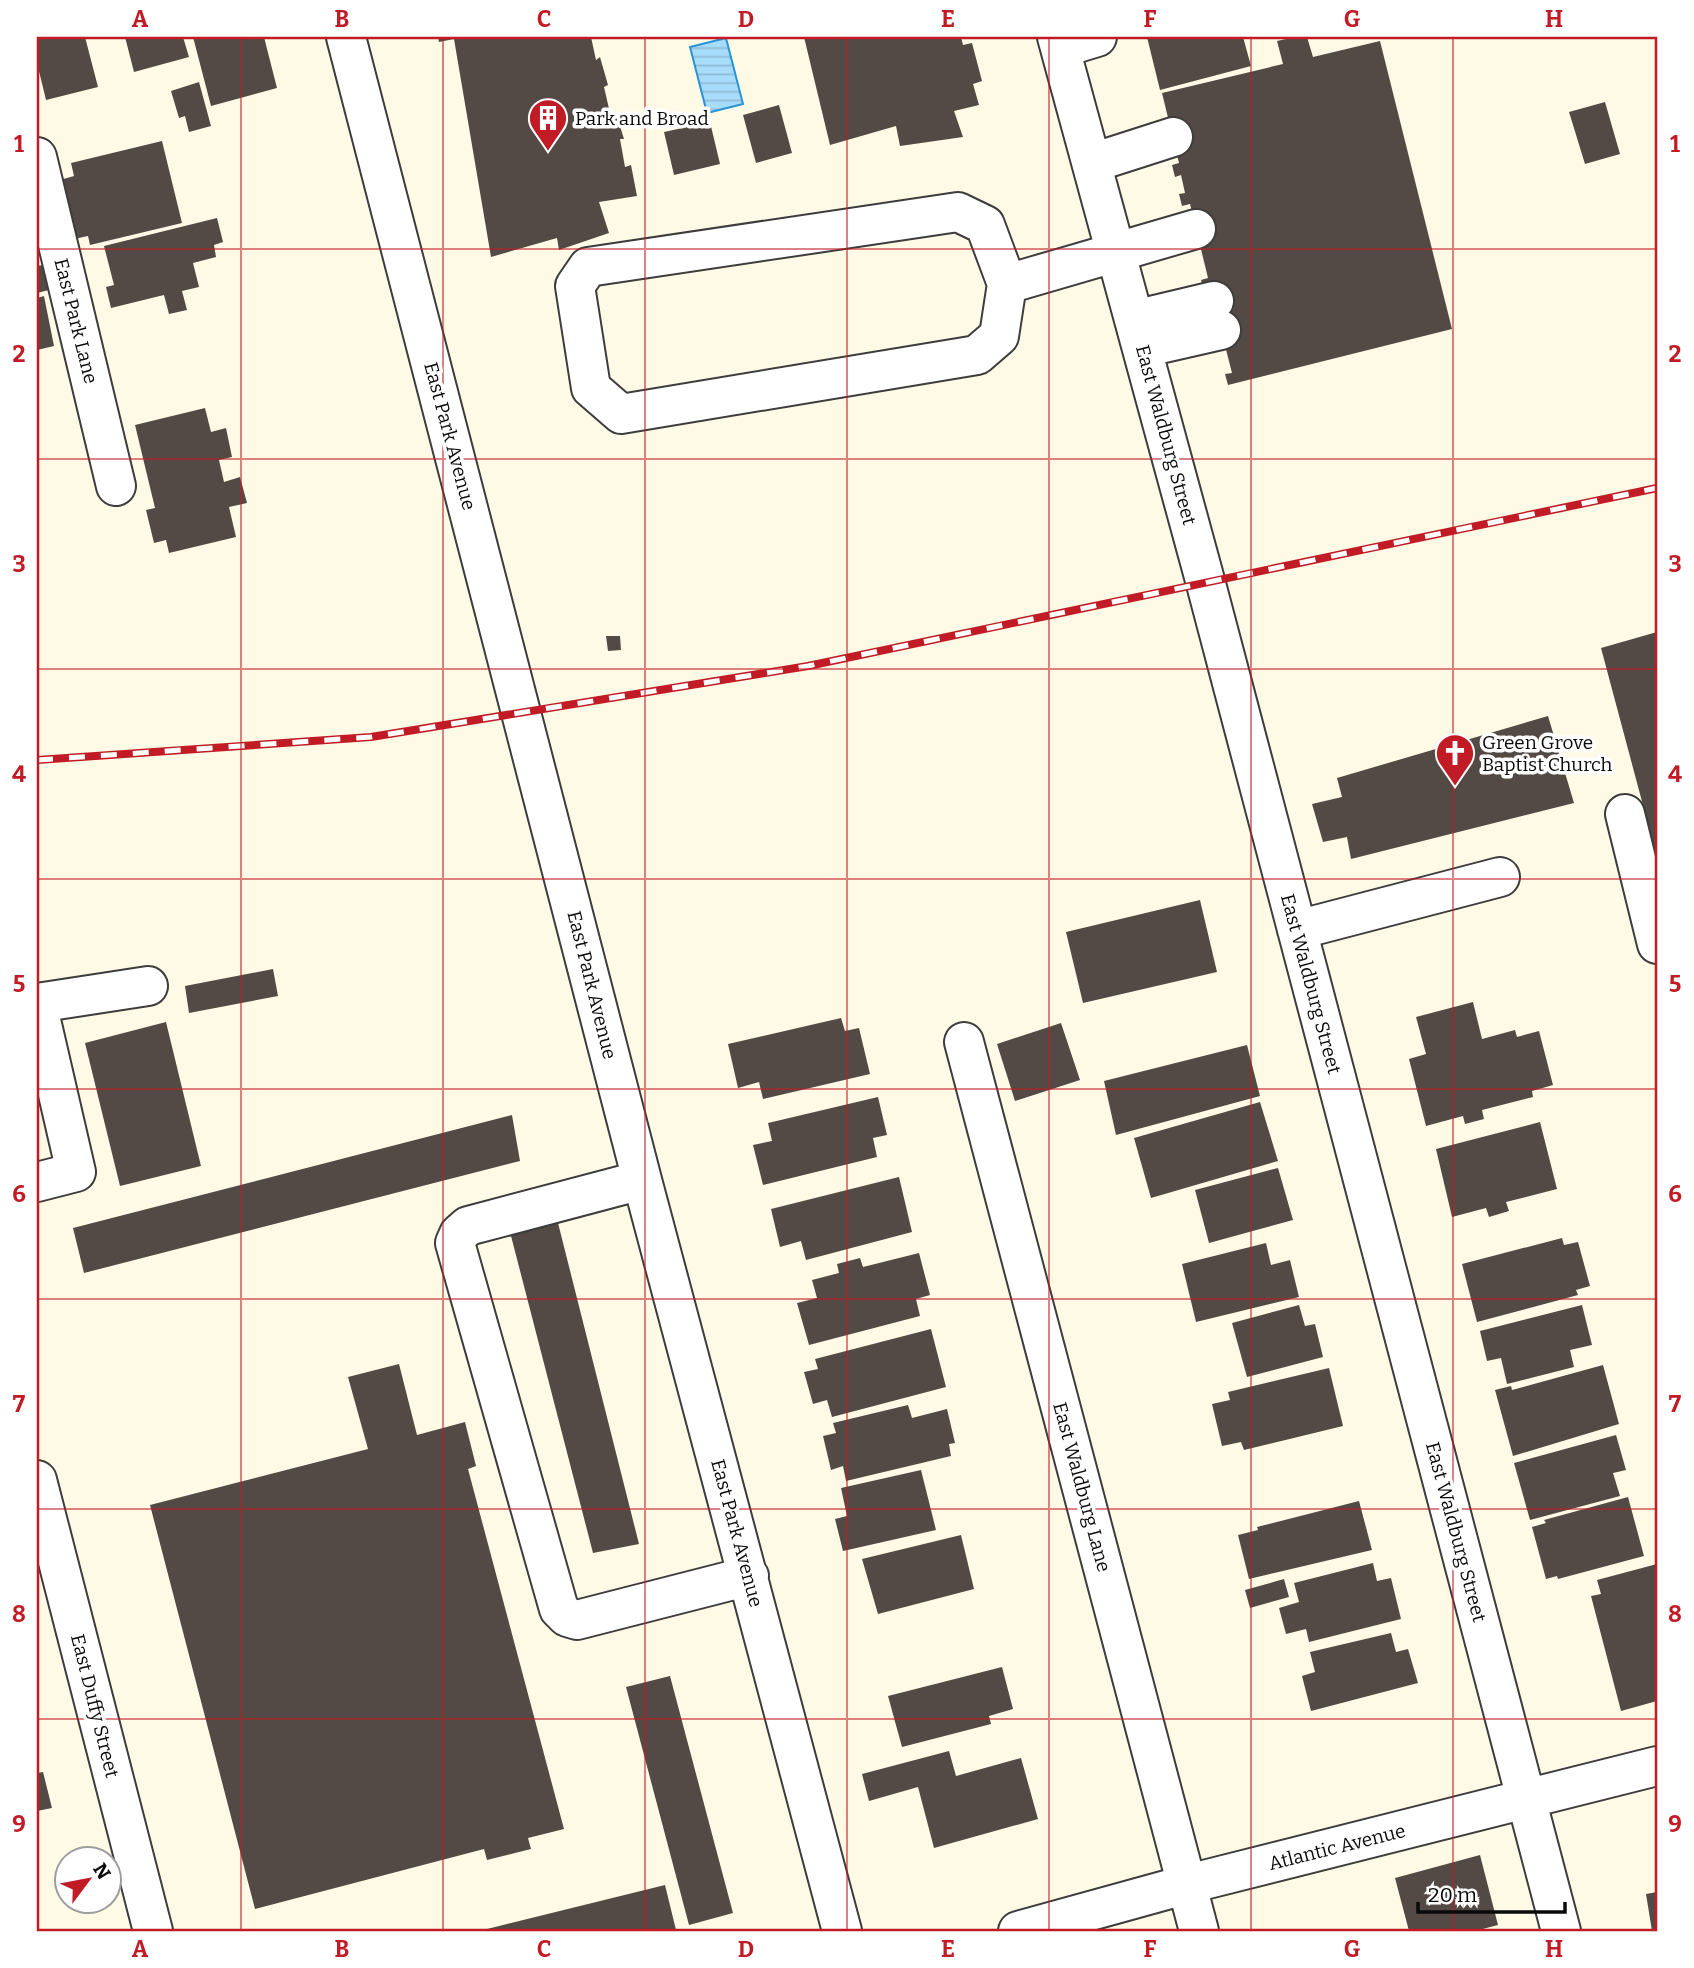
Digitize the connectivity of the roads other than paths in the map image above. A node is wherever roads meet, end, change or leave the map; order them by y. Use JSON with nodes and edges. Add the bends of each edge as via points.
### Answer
{"nodes":[{"id":1,"x":346,"y":37,"type":"edge"},
{"id":2,"x":1097,"y":37,"type":"edge"},
{"id":3,"x":1059,"y":43,"type":"edge"},
{"id":4,"x":1173,"y":137,"type":"dead end"},
{"id":5,"x":37,"y":157,"type":"edge"},
{"id":6,"x":1092,"y":163,"type":"junction"},
{"id":7,"x":1196,"y":229,"type":"dead end"},
{"id":8,"x":1115,"y":252,"type":"junction"},
{"id":9,"x":1007,"y":284,"type":"junction"},
{"id":10,"x":1217,"y":315,"type":"dead end"},
{"id":11,"x":1138,"y":334,"type":"junction"},
{"id":12,"x":116,"y":486,"type":"dead end"},
{"id":13,"x":1625,"y":814,"type":"dead end"},
{"id":14,"x":1500,"y":877,"type":"dead end"},
{"id":15,"x":1297,"y":930,"type":"junction"},
{"id":16,"x":1657,"y":944,"type":"edge"},
{"id":17,"x":149,"y":986,"type":"dead end"},
{"id":18,"x":964,"y":1042,"type":"dead end"},
{"id":19,"x":642,"y":1180,"type":"junction"},
{"id":20,"x":37,"y":1182,"type":"edge"},
{"id":21,"x":37,"y":1480,"type":"edge"},
{"id":22,"x":749,"y":1576,"type":"junction"},
{"id":23,"x":1657,"y":1766,"type":"edge"},
{"id":24,"x":1527,"y":1801,"type":"junction"},
{"id":25,"x":1188,"y":1884,"type":"junction"},
{"id":26,"x":153,"y":1931,"type":"edge"},
{"id":27,"x":842,"y":1931,"type":"edge"},
{"id":28,"x":1018,"y":1931,"type":"edge"},
{"id":29,"x":1199,"y":1931,"type":"edge"},
{"id":30,"x":1561,"y":1931,"type":"edge"}],
"edges":[{"from":1,"to":19,"type":"street","name":"East Park Avenue"},
{"from":2,"to":3,"type":"street"},
{"from":3,"to":6,"type":"street","name":"East Waldburg Street"},
{"from":4,"to":6,"type":"street"},
{"from":5,"to":12,"type":"street","name":"East Park Lane"},
{"from":6,"to":8,"type":"street","name":"East Waldburg Street"},
{"from":7,"to":8,"type":"street"},
{"from":8,"to":9,"type":"street"},
{"from":8,"to":11,"type":"street","name":"East Waldburg Street"},
{"from":9,"to":9,"type":"street","via":[[985,225],[958,212],[588,267],[575,286],[591,388],[621,414],[977,355],[999,336]]},
{"from":10,"to":11,"type":"street"},
{"from":11,"to":15,"type":"street","name":"East Waldburg Street"},
{"from":13,"to":16,"type":"street"},
{"from":14,"to":15,"type":"street"},
{"from":15,"to":24,"type":"street","name":"East Waldburg Street"},
{"from":17,"to":20,"type":"street","via":[[37,1003],[76,1172]]},
{"from":18,"to":25,"type":"street","name":"East Waldburg Lane"},
{"from":19,"to":22,"type":"street","name":"East Park Avenue"},
{"from":19,"to":22,"type":"street","via":[[468,1226],[456,1244],[559,1609],[578,1620]]},
{"from":21,"to":26,"type":"street","name":"East Duffy Street"},
{"from":22,"to":27,"type":"street","name":"East Park Avenue"},
{"from":23,"to":24,"type":"street","name":"Atlantic Avenue"},
{"from":24,"to":25,"type":"street","name":"Atlantic Avenue"},
{"from":24,"to":30,"type":"street","name":"East Waldburg Street"},
{"from":25,"to":28,"type":"street","name":"Atlantic Avenue"},
{"from":25,"to":29,"type":"street","name":"East Waldburg Lane"}]}
